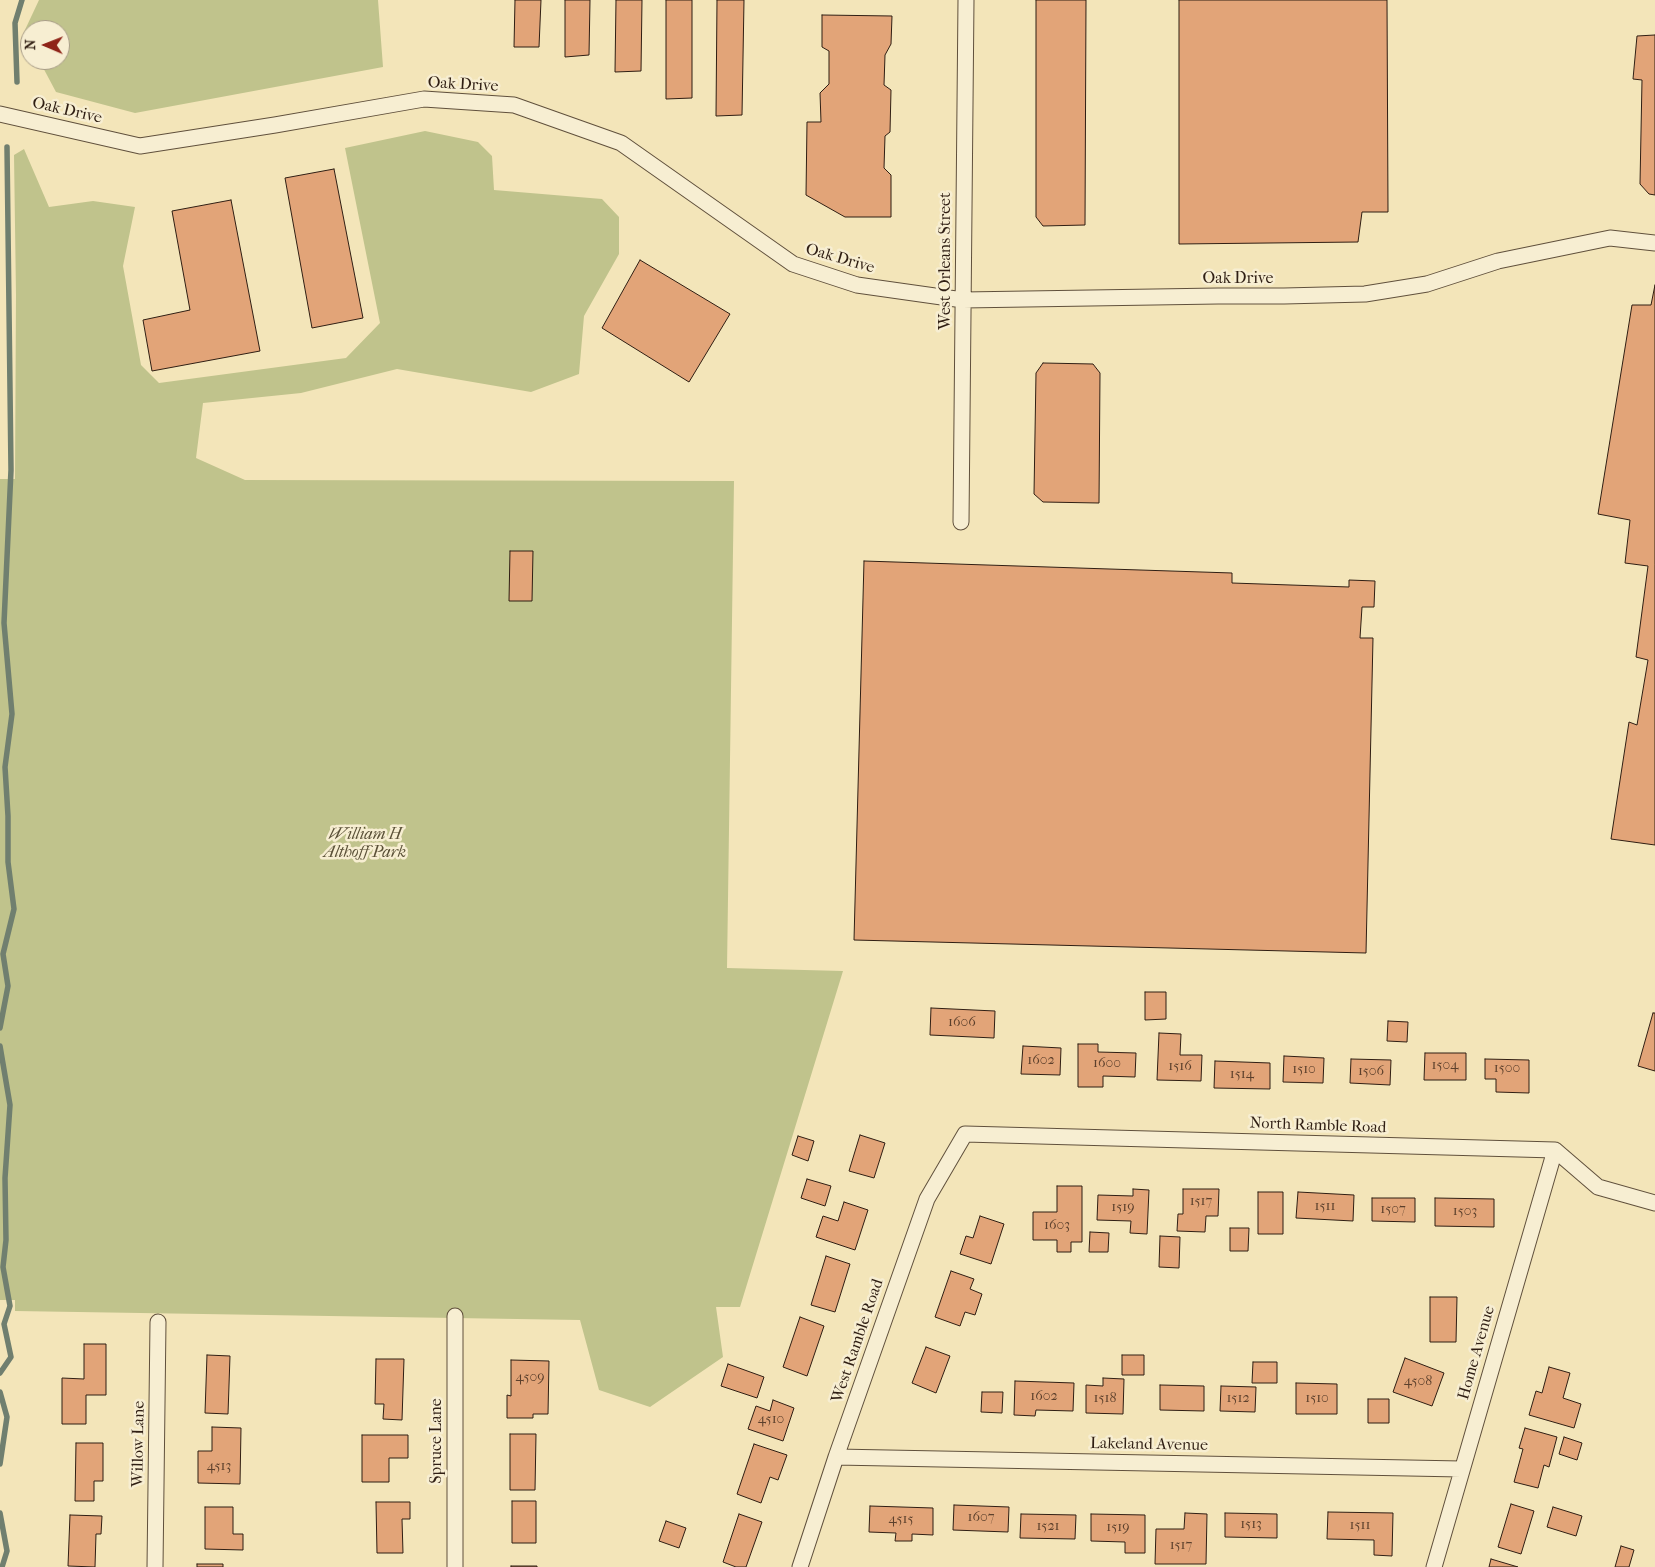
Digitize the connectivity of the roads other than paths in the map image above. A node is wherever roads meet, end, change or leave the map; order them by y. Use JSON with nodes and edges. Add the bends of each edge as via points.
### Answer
{"nodes":[{"id":1,"x":966,"y":0,"type":"edge"},
{"id":2,"x":0,"y":114,"type":"edge"},
{"id":3,"x":1655,"y":243,"type":"edge"},
{"id":4,"x":963,"y":300,"type":"junction"},
{"id":5,"x":961,"y":522,"type":"dead end"},
{"id":6,"x":965,"y":1134,"type":"joint"},
{"id":7,"x":1555,"y":1150,"type":"junction"},
{"id":8,"x":1655,"y":1202,"type":"edge"},
{"id":9,"x":455,"y":1316,"type":"dead end"},
{"id":10,"x":158,"y":1322,"type":"dead end"},
{"id":11,"x":836,"y":1456,"type":"junction"},
{"id":12,"x":1461,"y":1469,"type":"junction"},
{"id":13,"x":155,"y":1567,"type":"edge"},
{"id":14,"x":455,"y":1567,"type":"edge"},
{"id":15,"x":800,"y":1567,"type":"edge"},
{"id":16,"x":1434,"y":1567,"type":"edge"}],
"edges":[{"from":1,"to":4,"type":"street","name":"West Orleans Street"},
{"from":2,"to":4,"type":"street","name":"Oak Drive","via":[[140,146],[424,100],[514,105],[621,143],[793,264],[857,285]]},
{"from":3,"to":4,"type":"street","name":"Oak Drive","via":[[1610,238],[1498,262],[1427,284],[1365,294]]},
{"from":4,"to":5,"type":"street","name":"West Orleans Street"},
{"from":6,"to":7,"type":"street","name":"North Ramble Road"},
{"from":6,"to":11,"type":"street","name":"West Ramble Road","via":[[926,1199]]},
{"from":7,"to":8,"type":"street","via":[[1598,1187]]},
{"from":7,"to":12,"type":"street","name":"Home Avenue"},
{"from":9,"to":14,"type":"street","name":"Spruce Lane"},
{"from":10,"to":13,"type":"street","name":"Willow Lane"},
{"from":11,"to":12,"type":"street","name":"Lakeland Avenue"},
{"from":11,"to":15,"type":"street","name":"West Ramble Road"},
{"from":12,"to":16,"type":"street","name":"Home Avenue"}]}
